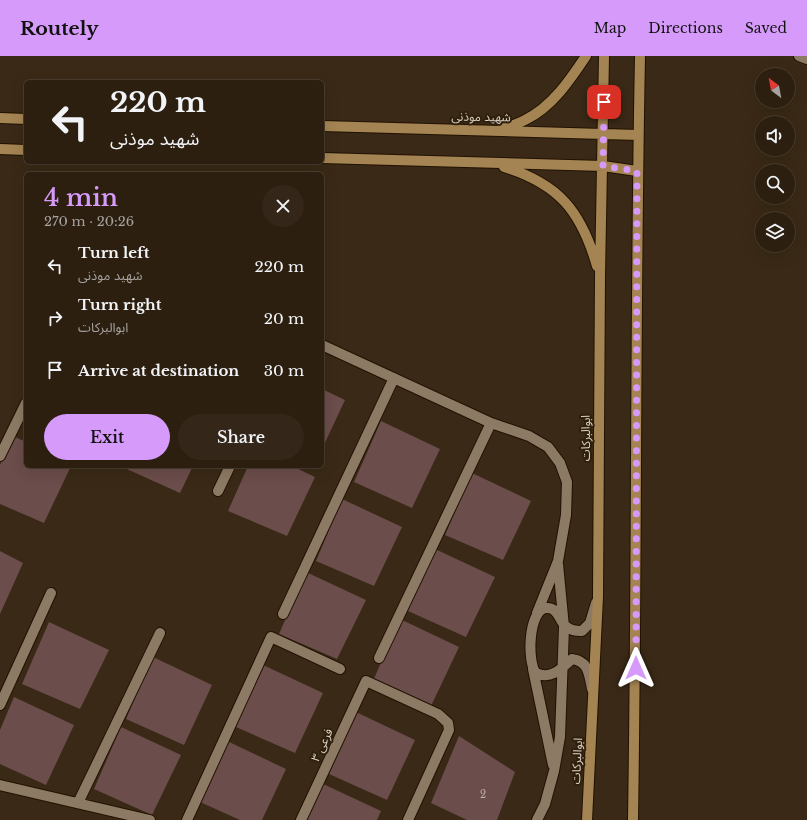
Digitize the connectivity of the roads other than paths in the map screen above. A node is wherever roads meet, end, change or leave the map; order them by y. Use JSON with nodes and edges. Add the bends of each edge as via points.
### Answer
{"nodes":[{"id":1,"x":586,"y":56,"type":"edge"},
{"id":2,"x":604,"y":56,"type":"edge"},
{"id":3,"x":640,"y":56,"type":"edge"},
{"id":4,"x":799,"y":56,"type":"edge"},
{"id":5,"x":807,"y":59,"type":"edge"},
{"id":6,"x":0,"y":118,"type":"edge"},
{"id":7,"x":24,"y":119,"type":"edge"},
{"id":8,"x":324,"y":126,"type":"edge"},
{"id":9,"x":496,"y":130,"type":"junction"},
{"id":10,"x":604,"y":133,"type":"junction"},
{"id":11,"x":638,"y":135,"type":"junction"},
{"id":12,"x":0,"y":149,"type":"edge"},
{"id":13,"x":24,"y":150,"type":"edge"},
{"id":14,"x":324,"y":158,"type":"edge"},
{"id":15,"x":492,"y":164,"type":"junction"},
{"id":16,"x":603,"y":166,"type":"junction"},
{"id":17,"x":637,"y":171,"type":"junction"},
{"id":18,"x":600,"y":276,"type":"junction"},
{"id":19,"x":324,"y":346,"type":"edge"},
{"id":20,"x":394,"y":378,"type":"junction"},
{"id":21,"x":24,"y":407,"type":"edge"},
{"id":22,"x":491,"y":423,"type":"junction"},
{"id":23,"x":0,"y":456,"type":"edge"},
{"id":24,"x":229,"y":468,"type":"edge"},
{"id":25,"x":218,"y":491,"type":"dead end"},
{"id":26,"x":558,"y":561,"type":"junction"},
{"id":27,"x":51,"y":593,"type":"dead end"},
{"id":28,"x":598,"y":597,"type":"junction"},
{"id":29,"x":537,"y":613,"type":"junction"},
{"id":30,"x":283,"y":614,"type":"dead end"},
{"id":31,"x":564,"y":627,"type":"junction"},
{"id":32,"x":160,"y":633,"type":"dead end"},
{"id":33,"x":379,"y":658,"type":"dead end"},
{"id":34,"x":564,"y":667,"type":"junction"},
{"id":35,"x":340,"y":669,"type":"dead end"},
{"id":36,"x":533,"y":669,"type":"junction"},
{"id":37,"x":593,"y":692,"type":"junction"},
{"id":38,"x":0,"y":705,"type":"edge"},
{"id":39,"x":554,"y":771,"type":"junction"},
{"id":40,"x":0,"y":785,"type":"edge"},
{"id":41,"x":78,"y":803,"type":"junction"},
{"id":42,"x":150,"y":820,"type":"edge"},
{"id":43,"x":187,"y":820,"type":"edge"},
{"id":44,"x":301,"y":820,"type":"edge"},
{"id":45,"x":408,"y":820,"type":"edge"},
{"id":46,"x":537,"y":820,"type":"edge"},
{"id":47,"x":587,"y":820,"type":"edge"},
{"id":48,"x":634,"y":820,"type":"edge"}],
"edges":[{"from":1,"to":9,"type":"main road","via":[[568,82],[548,104],[526,120]]},
{"from":2,"to":10,"type":"main road","name":"ابوالبرکات"},
{"from":3,"to":11,"type":"main road"},
{"from":4,"to":5,"type":"street"},
{"from":6,"to":7,"type":"main road"},
{"from":8,"to":9,"type":"main road","name":"شهید موذنی"},
{"from":9,"to":10,"type":"main road","name":"شهید موذنی"},
{"from":10,"to":11,"type":"main road","name":"شهید موذنی"},
{"from":10,"to":16,"type":"main road","name":"ابوالبرکات"},
{"from":11,"to":17,"type":"main road"},
{"from":12,"to":13,"type":"main road"},
{"from":14,"to":15,"type":"main road"},
{"from":15,"to":16,"type":"main road"},
{"from":15,"to":18,"type":"main road","via":[[533,178],[576,214],[590,244]]},
{"from":16,"to":17,"type":"main road"},
{"from":16,"to":18,"type":"main road","name":"ابوالبرکات"},
{"from":17,"to":48,"type":"main road"},
{"from":18,"to":28,"type":"main road","name":"ابوالبرکات"},
{"from":19,"to":20,"type":"street"},
{"from":20,"to":22,"type":"street"},
{"from":20,"to":30,"type":"street"},
{"from":21,"to":23,"type":"street"},
{"from":22,"to":26,"type":"street","via":[[529,436],[548,447],[560,463],[567,482],[566,515]]},
{"from":22,"to":33,"type":"street"},
{"from":24,"to":25,"type":"street"},
{"from":26,"to":29,"type":"street"},
{"from":26,"to":31,"type":"street"},
{"from":27,"to":38,"type":"street"},
{"from":28,"to":31,"type":"street","via":[[590,623],[582,631]]},
{"from":28,"to":37,"type":"main road","name":"ابوالبرکات"},
{"from":29,"to":31,"type":"street","via":[[544,608],[557,612]]},
{"from":29,"to":36,"type":"street","via":[[533,620]]},
{"from":31,"to":34,"type":"street"},
{"from":32,"to":41,"type":"street"},
{"from":34,"to":36,"type":"street","via":[[546,676],[536,673]]},
{"from":34,"to":37,"type":"street","via":[[572,659],[580,660],[587,666]]},
{"from":34,"to":39,"type":"street","via":[[560,737]]},
{"from":35,"to":43,"type":"street","via":[[271,637]]},
{"from":36,"to":39,"type":"street"},
{"from":37,"to":47,"type":"main road","name":"ابوالبرکات"},
{"from":39,"to":46,"type":"street","via":[[545,804]]},
{"from":40,"to":41,"type":"street"},
{"from":41,"to":42,"type":"street"},
{"from":44,"to":45,"type":"street","name":"فرعی ۳","via":[[366,681],[438,714],[448,723],[449,730]]}]}
